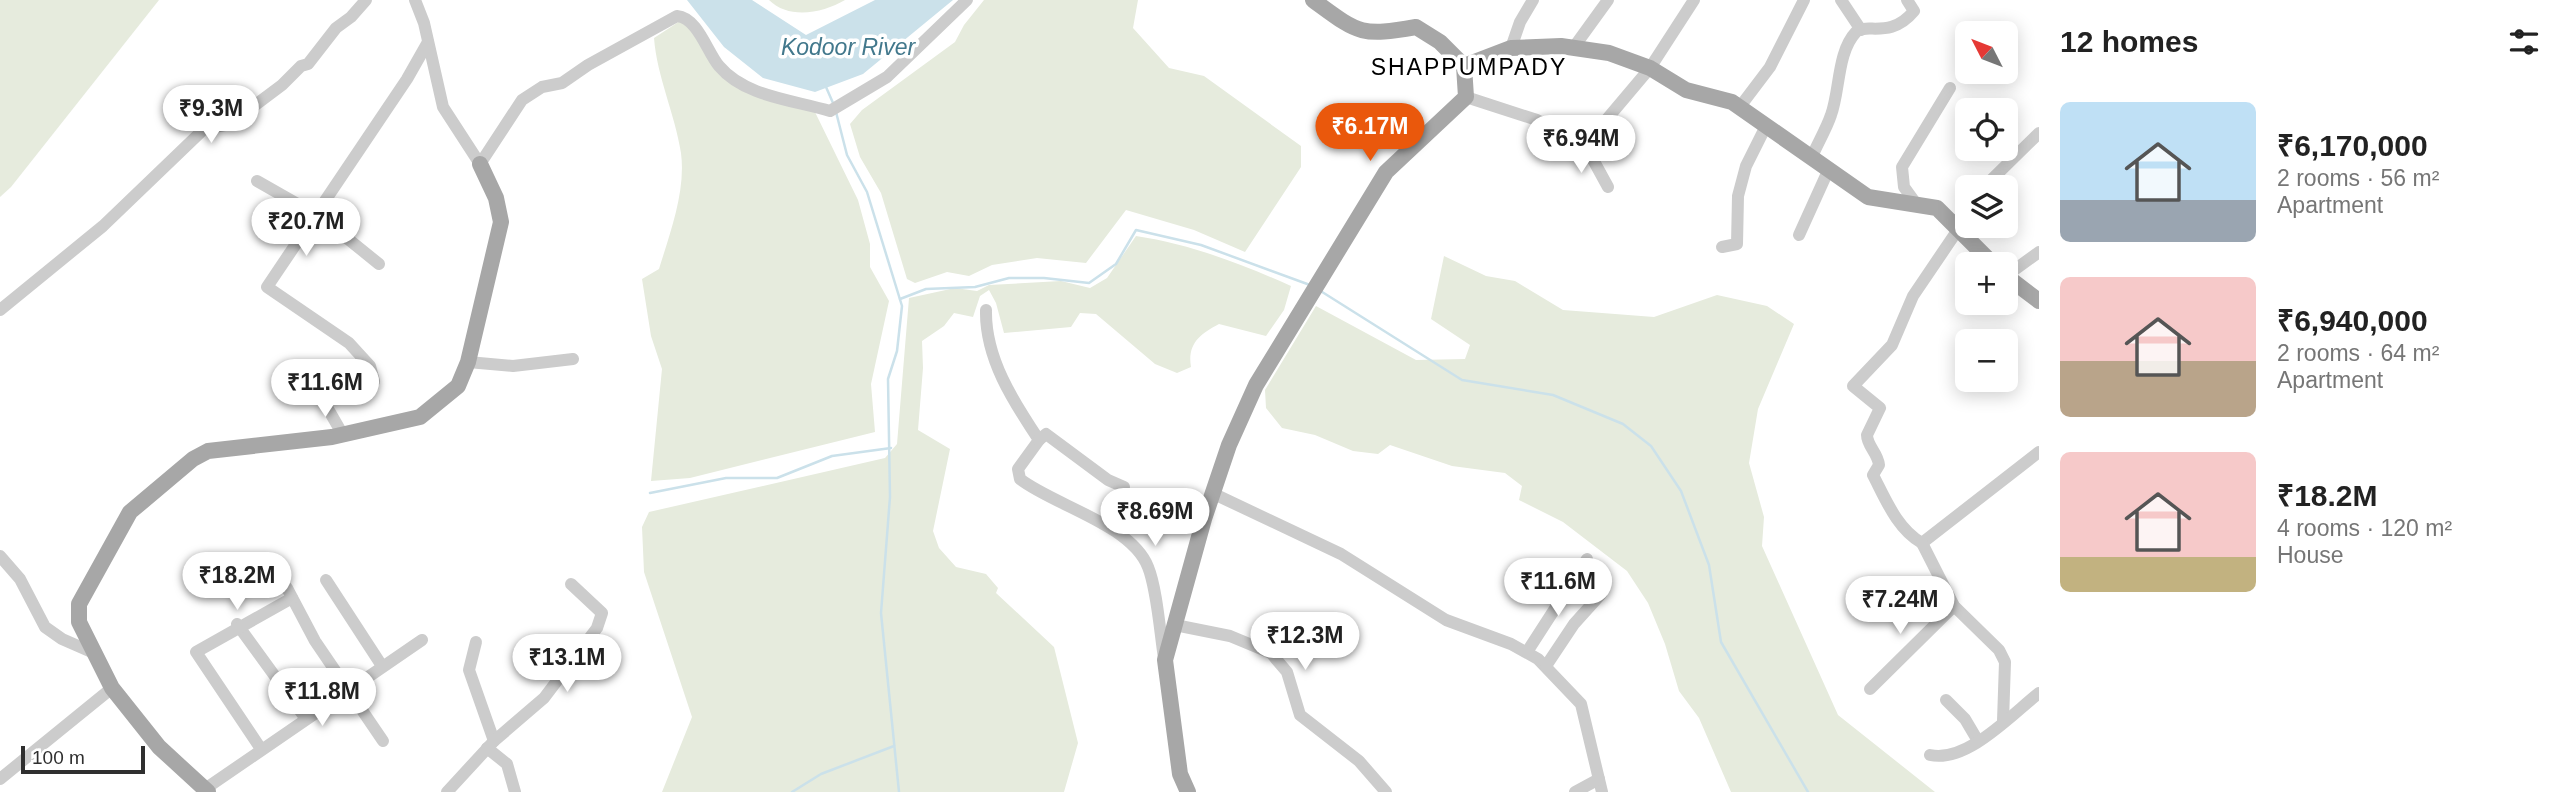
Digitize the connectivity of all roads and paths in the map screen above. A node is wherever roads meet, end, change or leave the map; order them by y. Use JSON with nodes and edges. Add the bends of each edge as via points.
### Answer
{"nodes":[{"id":1,"x":366,"y":0,"type":"edge"},
{"id":2,"x":415,"y":0,"type":"edge"},
{"id":3,"x":967,"y":0,"type":"edge"},
{"id":4,"x":1313,"y":0,"type":"edge"},
{"id":5,"x":1532,"y":0,"type":"edge"},
{"id":6,"x":1608,"y":0,"type":"edge"},
{"id":7,"x":1694,"y":0,"type":"edge"},
{"id":8,"x":1804,"y":0,"type":"edge"},
{"id":9,"x":1841,"y":0,"type":"edge"},
{"id":10,"x":1907,"y":0,"type":"edge"},
{"id":11,"x":1861,"y":30,"type":"junction"},
{"id":12,"x":428,"y":42,"type":"junction"},
{"id":13,"x":1574,"y":47,"type":"junction"},
{"id":14,"x":1511,"y":48,"type":"junction"},
{"id":15,"x":1464,"y":66,"type":"junction"},
{"id":16,"x":1650,"y":68,"type":"junction"},
{"id":17,"x":1950,"y":88,"type":"dead end"},
{"id":18,"x":1465,"y":97,"type":"junction"},
{"id":19,"x":1739,"y":107,"type":"junction"},
{"id":20,"x":1765,"y":128,"type":"junction"},
{"id":21,"x":2039,"y":133,"type":"edge"},
{"id":22,"x":1585,"y":145,"type":"junction"},
{"id":23,"x":1811,"y":159,"type":"junction"},
{"id":24,"x":480,"y":164,"type":"junction"},
{"id":25,"x":1828,"y":171,"type":"junction"},
{"id":26,"x":1996,"y":175,"type":"edge"},
{"id":27,"x":257,"y":181,"type":"dead end"},
{"id":28,"x":1608,"y":187,"type":"dead end"},
{"id":29,"x":1917,"y":205,"type":"junction"},
{"id":30,"x":316,"y":215,"type":"junction"},
{"id":31,"x":1955,"y":228,"type":"joint"},
{"id":32,"x":1798,"y":235,"type":"dead end"},
{"id":33,"x":1966,"y":238,"type":"edge"},
{"id":34,"x":1722,"y":247,"type":"dead end"},
{"id":35,"x":1980,"y":252,"type":"edge"},
{"id":36,"x":2039,"y":252,"type":"edge"},
{"id":37,"x":379,"y":264,"type":"dead end"},
{"id":38,"x":2018,"y":267,"type":"edge"},
{"id":39,"x":2018,"y":285,"type":"edge"},
{"id":40,"x":2039,"y":301,"type":"edge"},
{"id":41,"x":0,"y":310,"type":"edge"},
{"id":42,"x":986,"y":310,"type":"dead end"},
{"id":43,"x":573,"y":359,"type":"dead end"},
{"id":44,"x":468,"y":362,"type":"junction"},
{"id":45,"x":343,"y":435,"type":"junction"},
{"id":46,"x":1039,"y":440,"type":"junction"},
{"id":47,"x":2039,"y":452,"type":"edge"},
{"id":48,"x":1124,"y":487,"type":"dead end"},
{"id":49,"x":1212,"y":493,"type":"junction"},
{"id":50,"x":1922,"y":543,"type":"junction"},
{"id":51,"x":0,"y":556,"type":"edge"},
{"id":52,"x":1587,"y":559,"type":"dead end"},
{"id":53,"x":326,"y":580,"type":"dead end"},
{"id":54,"x":571,"y":584,"type":"dead end"},
{"id":55,"x":1601,"y":594,"type":"dead end"},
{"id":56,"x":1954,"y":606,"type":"junction"},
{"id":57,"x":1175,"y":625,"type":"junction"},
{"id":58,"x":239,"y":626,"type":"junction"},
{"id":59,"x":422,"y":640,"type":"dead end"},
{"id":60,"x":476,"y":642,"type":"dead end"},
{"id":61,"x":1527,"y":652,"type":"junction"},
{"id":62,"x":94,"y":653,"type":"junction"},
{"id":63,"x":1165,"y":660,"type":"junction"},
{"id":64,"x":382,"y":666,"type":"junction"},
{"id":65,"x":1546,"y":666,"type":"junction"},
{"id":66,"x":112,"y":688,"type":"junction"},
{"id":67,"x":349,"y":689,"type":"junction"},
{"id":68,"x":1870,"y":690,"type":"dead end"},
{"id":69,"x":2039,"y":693,"type":"edge"},
{"id":70,"x":1946,"y":700,"type":"dead end"},
{"id":71,"x":306,"y":719,"type":"junction"},
{"id":72,"x":2003,"y":721,"type":"junction"},
{"id":73,"x":383,"y":741,"type":"dead end"},
{"id":74,"x":1978,"y":741,"type":"junction"},
{"id":75,"x":491,"y":744,"type":"junction"},
{"id":76,"x":261,"y":749,"type":"junction"},
{"id":77,"x":1930,"y":755,"type":"dead end"},
{"id":78,"x":0,"y":779,"type":"edge"},
{"id":79,"x":1601,"y":785,"type":"edge"},
{"id":80,"x":206,"y":790,"type":"edge"},
{"id":81,"x":447,"y":792,"type":"edge"},
{"id":82,"x":515,"y":792,"type":"edge"},
{"id":83,"x":1188,"y":792,"type":"edge"},
{"id":84,"x":1386,"y":792,"type":"edge"},
{"id":85,"x":1575,"y":792,"type":"edge"}],
"edges":[{"from":1,"to":41,"type":"street","via":[[308,64],[229,124],[204,129],[129,203]]},
{"from":2,"to":12,"type":"street"},
{"from":3,"to":24,"type":"street","via":[[887,77],[836,108],[776,98],[740,82],[718,65],[688,20],[677,16],[562,83],[542,87],[522,100]]},
{"from":4,"to":15,"type":"main road","via":[[1361,31],[1377,34],[1416,27]]},
{"from":5,"to":14,"type":"street"},
{"from":6,"to":13,"type":"street"},
{"from":7,"to":16,"type":"street"},
{"from":8,"to":19,"type":"street","via":[[1770,67]]},
{"from":9,"to":11,"type":"street"},
{"from":10,"to":11,"type":"street","via":[[1914,11],[1899,25]]},
{"from":11,"to":23,"type":"street","via":[[1846,53],[1832,112]]},
{"from":12,"to":24,"type":"street","via":[[443,107]]},
{"from":12,"to":30,"type":"street"},
{"from":13,"to":14,"type":"main road"},
{"from":13,"to":16,"type":"main road","via":[[1609,52]]},
{"from":14,"to":15,"type":"main road"},
{"from":15,"to":18,"type":"main road"},
{"from":16,"to":19,"type":"main road","via":[[1686,90]]},
{"from":16,"to":22,"type":"street"},
{"from":17,"to":29,"type":"street","via":[[1902,167],[1905,187]]},
{"from":18,"to":22,"type":"street","via":[[1537,120]]},
{"from":18,"to":49,"type":"main road","via":[[1386,172],[1256,385]]},
{"from":19,"to":20,"type":"main road"},
{"from":20,"to":23,"type":"main road"},
{"from":20,"to":34,"type":"street","via":[[1746,166],[1738,196],[1737,244]]},
{"from":21,"to":26,"type":"street"},
{"from":22,"to":28,"type":"street"},
{"from":23,"to":25,"type":"main road"},
{"from":24,"to":44,"type":"main road","via":[[501,222]]},
{"from":25,"to":29,"type":"main road","via":[[1868,197]]},
{"from":25,"to":32,"type":"street"},
{"from":27,"to":30,"type":"street"},
{"from":29,"to":31,"type":"main road","via":[[1937,208]]},
{"from":30,"to":37,"type":"street"},
{"from":30,"to":45,"type":"street","via":[[267,287],[349,343],[370,366],[374,381],[324,402]]},
{"from":31,"to":50,"type":"street","via":[[1913,296],[1892,345],[1853,386],[1880,408],[1867,440],[1878,453],[1879,465],[1873,475],[1883,500]]},
{"from":33,"to":35,"type":"main road"},
{"from":36,"to":38,"type":"street"},
{"from":39,"to":40,"type":"main road"},
{"from":42,"to":46,"type":"street","via":[[991,348],[1005,387]]},
{"from":43,"to":44,"type":"street","via":[[513,366]]},
{"from":44,"to":45,"type":"main road","via":[[458,386],[420,417]]},
{"from":45,"to":62,"type":"main road","via":[[208,451],[130,512],[79,604],[79,622]]},
{"from":46,"to":48,"type":"street","via":[[1046,434]]},
{"from":46,"to":63,"type":"street","via":[[1018,469],[1020,480],[1117,534],[1148,566]]},
{"from":47,"to":50,"type":"street"},
{"from":49,"to":57,"type":"main road"},
{"from":49,"to":61,"type":"street","via":[[1341,554],[1446,620]]},
{"from":50,"to":56,"type":"street"},
{"from":51,"to":62,"type":"street","via":[[20,579],[44,627]]},
{"from":52,"to":61,"type":"street"},
{"from":53,"to":64,"type":"street"},
{"from":54,"to":75,"type":"street","via":[[602,619],[544,698]]},
{"from":55,"to":65,"type":"street"},
{"from":56,"to":68,"type":"street"},
{"from":56,"to":72,"type":"street","via":[[1999,650],[2005,662]]},
{"from":57,"to":63,"type":"main road"},
{"from":57,"to":84,"type":"street","via":[[1230,636],[1271,653],[1287,672],[1300,715],[1359,761]]},
{"from":58,"to":67,"type":"street","via":[[290,593]]},
{"from":58,"to":71,"type":"street"},
{"from":58,"to":76,"type":"street","via":[[196,652]]},
{"from":59,"to":64,"type":"street"},
{"from":60,"to":75,"type":"street","via":[[469,670]]},
{"from":61,"to":65,"type":"street"},
{"from":62,"to":66,"type":"main road"},
{"from":63,"to":83,"type":"main road","via":[[1180,774]]},
{"from":64,"to":67,"type":"street"},
{"from":65,"to":79,"type":"street","via":[[1581,704]]},
{"from":66,"to":78,"type":"street"},
{"from":66,"to":80,"type":"main road","via":[[159,747]]},
{"from":67,"to":71,"type":"street"},
{"from":67,"to":73,"type":"street"},
{"from":69,"to":72,"type":"street"},
{"from":70,"to":74,"type":"street"},
{"from":71,"to":76,"type":"street"},
{"from":72,"to":74,"type":"street"},
{"from":74,"to":77,"type":"street","via":[[1955,754]]},
{"from":75,"to":81,"type":"street"},
{"from":75,"to":82,"type":"street","via":[[507,764]]},
{"from":76,"to":80,"type":"street"},
{"from":79,"to":85,"type":"street"}]}
